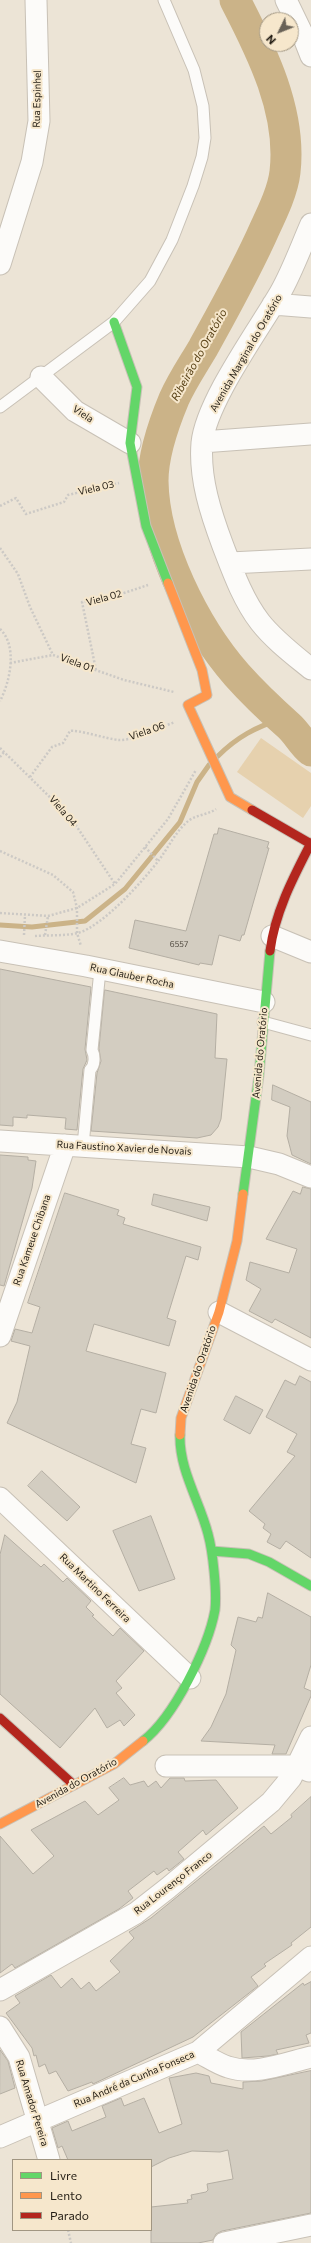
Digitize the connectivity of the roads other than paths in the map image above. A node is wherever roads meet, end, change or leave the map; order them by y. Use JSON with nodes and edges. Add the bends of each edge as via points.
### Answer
{"nodes":[{"id":1,"x":36,"y":0,"type":"edge"},
{"id":2,"x":286,"y":0,"type":"edge"},
{"id":3,"x":165,"y":2,"type":"edge"},
{"id":4,"x":311,"y":56,"type":"edge"},
{"id":5,"x":311,"y":224,"type":"edge"},
{"id":6,"x":0,"y":264,"type":"edge"},
{"id":7,"x":273,"y":304,"type":"junction"},
{"id":8,"x":311,"y":308,"type":"edge"},
{"id":9,"x":114,"y":322,"type":"junction"},
{"id":10,"x":41,"y":377,"type":"junction"},
{"id":11,"x":0,"y":407,"type":"edge"},
{"id":12,"x":311,"y":434,"type":"edge"},
{"id":13,"x":202,"y":442,"type":"junction"},
{"id":14,"x":130,"y":443,"type":"junction"},
{"id":15,"x":311,"y":559,"type":"edge"},
{"id":16,"x":230,"y":563,"type":"junction"},
{"id":17,"x":311,"y":669,"type":"edge"},
{"id":18,"x":311,"y":843,"type":"edge"},
{"id":19,"x":272,"y":936,"type":"junction"},
{"id":20,"x":0,"y":951,"type":"edge"},
{"id":21,"x":311,"y":952,"type":"edge"},
{"id":22,"x":100,"y":970,"type":"junction"},
{"id":23,"x":264,"y":1012,"type":"junction"},
{"id":24,"x":311,"y":1035,"type":"edge"},
{"id":25,"x":0,"y":1141,"type":"edge"},
{"id":26,"x":74,"y":1145,"type":"junction"},
{"id":27,"x":249,"y":1157,"type":"junction"},
{"id":28,"x":311,"y":1177,"type":"edge"},
{"id":29,"x":6,"y":1300,"type":"edge"},
{"id":30,"x":219,"y":1312,"type":"junction"},
{"id":31,"x":0,"y":1336,"type":"edge"},
{"id":32,"x":311,"y":1360,"type":"edge"},
{"id":33,"x":0,"y":1498,"type":"edge"},
{"id":34,"x":212,"y":1551,"type":"junction"},
{"id":35,"x":311,"y":1586,"type":"edge"},
{"id":36,"x":190,"y":1678,"type":"junction"},
{"id":37,"x":0,"y":1718,"type":"edge"},
{"id":38,"x":311,"y":1737,"type":"edge"},
{"id":39,"x":166,"y":1766,"type":"dead end"},
{"id":40,"x":305,"y":1769,"type":"edge"},
{"id":41,"x":74,"y":1785,"type":"junction"},
{"id":42,"x":0,"y":1824,"type":"edge"},
{"id":43,"x":311,"y":1957,"type":"edge"},
{"id":44,"x":0,"y":1990,"type":"edge"},
{"id":45,"x":0,"y":2027,"type":"edge"},
{"id":46,"x":198,"y":2052,"type":"junction"},
{"id":47,"x":311,"y":2057,"type":"edge"},
{"id":48,"x":38,"y":2120,"type":"junction"},
{"id":49,"x":0,"y":2137,"type":"edge"},
{"id":50,"x":49,"y":2159,"type":"edge"},
{"id":51,"x":311,"y":2225,"type":"edge"},
{"id":52,"x":224,"y":2243,"type":"edge"}],
"edges":[{"from":1,"to":6,"type":"street","name":"Rua Espinhel","via":[[39,121],[32,162]]},
{"from":2,"to":4,"type":"street"},
{"from":3,"to":9,"type":"lane","via":[[194,70],[201,99],[205,138],[202,157],[172,240],[150,281]]},
{"from":5,"to":7,"type":"street","name":"Avenida Marginal do Oratório"},
{"from":7,"to":8,"type":"street"},
{"from":7,"to":13,"type":"street","name":"Avenida Marginal do Oratório","via":[[213,408]]},
{"from":9,"to":10,"type":"lane"},
{"from":9,"to":14,"type":"main road","via":[[137,387]]},
{"from":10,"to":11,"type":"lane"},
{"from":10,"to":14,"type":"street","name":"Viela","via":[[75,411]]},
{"from":12,"to":13,"type":"street"},
{"from":13,"to":16,"type":"street","name":"Avenida Marginal do Oratório","via":[[207,499]]},
{"from":14,"to":18,"type":"main road","via":[[146,526],[202,670],[208,695],[188,705],[192,716],[230,797]]},
{"from":15,"to":16,"type":"street"},
{"from":16,"to":17,"type":"street","name":"Avenida Marginal do Oratório","via":[[247,601],[260,622]]},
{"from":18,"to":19,"type":"main road","name":"Avenida do Oratório","via":[[284,894]]},
{"from":19,"to":21,"type":"street"},
{"from":19,"to":23,"type":"main road","name":"Avenida do Oratório"},
{"from":20,"to":22,"type":"street","name":"Rua Glauber Rocha"},
{"from":22,"to":23,"type":"street","name":"Rua Glauber Rocha"},
{"from":22,"to":26,"type":"lane","via":[[92,1050],[93,1066]]},
{"from":23,"to":24,"type":"lane"},
{"from":23,"to":27,"type":"main road","name":"Avenida do Oratório"},
{"from":25,"to":26,"type":"street","name":"Rua Faustino Xavier de Novais"},
{"from":26,"to":27,"type":"street","name":"Rua Faustino Xavier de Novais"},
{"from":26,"to":29,"type":"street","name":"Rua Kameue Chibana"},
{"from":27,"to":28,"type":"street","name":"Rua Faustino Xavier de Novais","via":[[279,1164]]},
{"from":27,"to":30,"type":"main road","name":"Avenida do Oratório","via":[[237,1241]]},
{"from":29,"to":31,"type":"street","name":"Rua Kameue Chibana"},
{"from":30,"to":32,"type":"street"},
{"from":30,"to":34,"type":"main road","name":"Avenida do Oratório","via":[[181,1418],[180,1442],[185,1469]]},
{"from":33,"to":36,"type":"street","name":"Rua Martino Ferreira"},
{"from":34,"to":35,"type":"main road","via":[[249,1554],[270,1562]]},
{"from":34,"to":36,"type":"main road","name":"Avenida do Oratório","via":[[215,1608],[208,1640]]},
{"from":36,"to":41,"type":"main road","name":"Avenida do Oratório","via":[[176,1704],[146,1739],[114,1764]]},
{"from":37,"to":41,"type":"main road"},
{"from":38,"to":40,"type":"street","name":"Rua Lourenço Franco"},
{"from":39,"to":40,"type":"street"},
{"from":40,"to":44,"type":"street","name":"Rua Lourenço Franco","via":[[292,1778],[271,1802],[136,1913]]},
{"from":41,"to":42,"type":"main road","name":"Avenida do Oratório"},
{"from":43,"to":46,"type":"street","name":"Rua André da Cunha Fonseca"},
{"from":45,"to":48,"type":"street","name":"Rua Amador Pereira","via":[[19,2058]]},
{"from":46,"to":47,"type":"street","via":[[228,2067],[243,2070]]},
{"from":46,"to":48,"type":"street","name":"Rua André da Cunha Fonseca"},
{"from":48,"to":49,"type":"street","name":"Rua André da Cunha Fonseca"},
{"from":48,"to":50,"type":"street","name":"Rua Amador Pereira"},
{"from":51,"to":52,"type":"street"}]}
